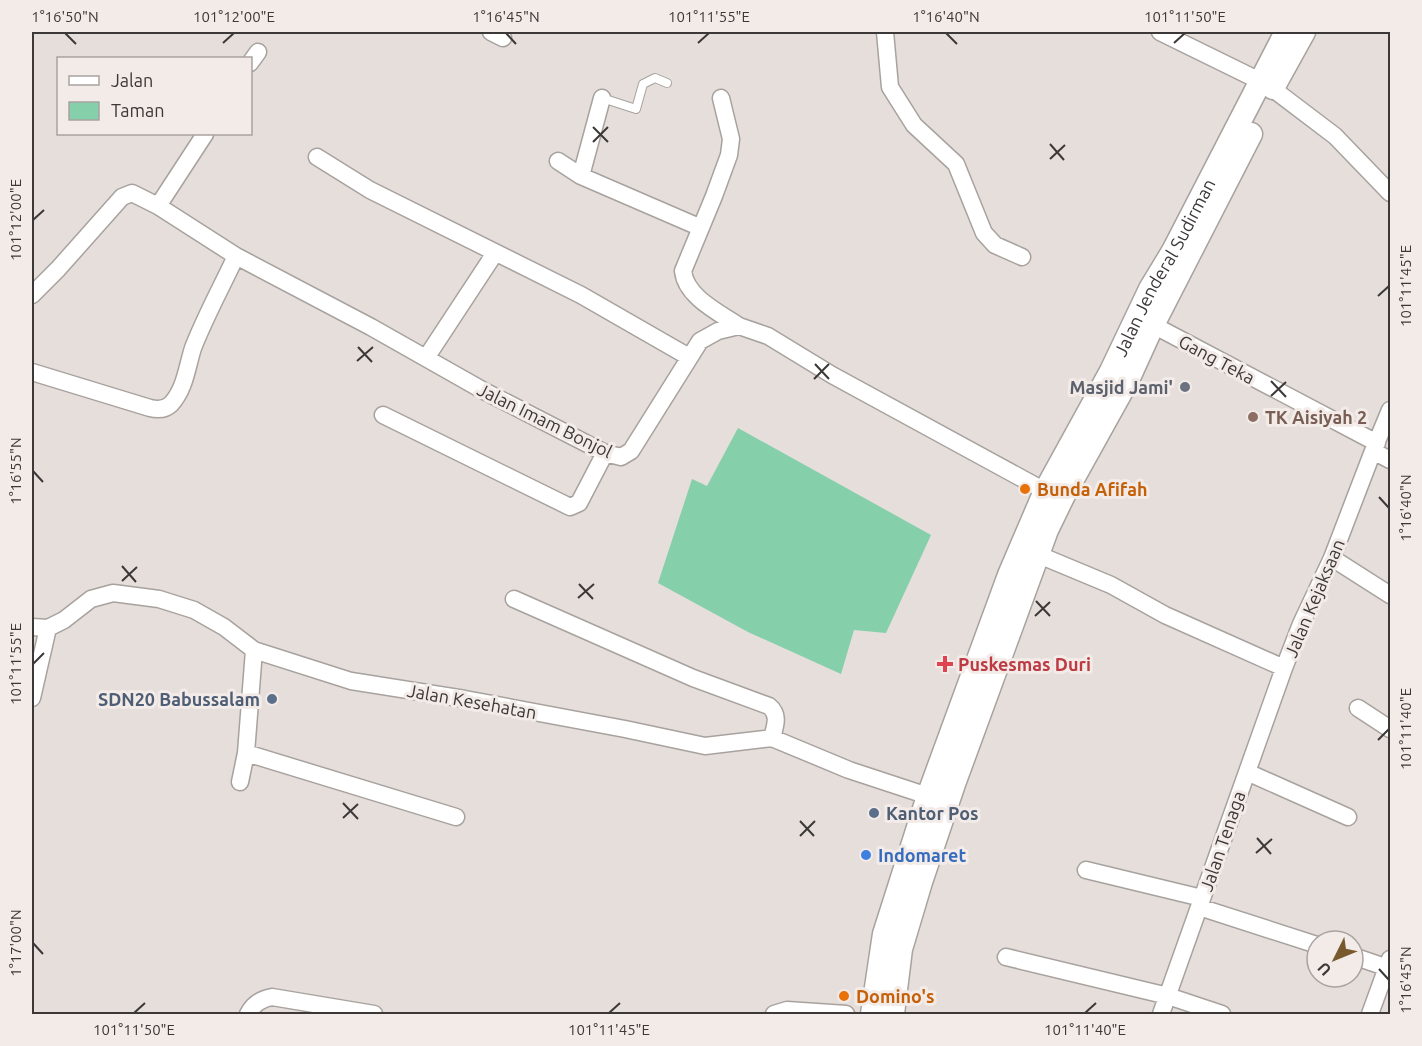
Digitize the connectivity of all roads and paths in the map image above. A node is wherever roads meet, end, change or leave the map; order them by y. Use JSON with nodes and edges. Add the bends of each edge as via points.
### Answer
{"nodes":[{"id":1,"x":885,"y":32,"type":"edge"},
{"id":2,"x":1160,"y":32,"type":"edge"},
{"id":3,"x":1286,"y":32,"type":"edge"},
{"id":4,"x":1304,"y":32,"type":"edge"},
{"id":5,"x":667,"y":83,"type":"dead end"},
{"id":6,"x":1267,"y":86,"type":"junction"},
{"id":7,"x":603,"y":98,"type":"joint"},
{"id":8,"x":721,"y":98,"type":"dead end"},
{"id":9,"x":204,"y":135,"type":"edge"},
{"id":10,"x":317,"y":157,"type":"dead end"},
{"id":11,"x":558,"y":161,"type":"dead end"},
{"id":12,"x":581,"y":176,"type":"junction"},
{"id":13,"x":1390,"y":193,"type":"edge"},
{"id":14,"x":158,"y":206,"type":"junction"},
{"id":15,"x":699,"y":227,"type":"junction"},
{"id":16,"x":495,"y":253,"type":"junction"},
{"id":17,"x":236,"y":256,"type":"junction"},
{"id":18,"x":1022,"y":257,"type":"dead end"},
{"id":19,"x":32,"y":295,"type":"edge"},
{"id":20,"x":1153,"y":325,"type":"junction"},
{"id":21,"x":739,"y":326,"type":"junction"},
{"id":22,"x":689,"y":357,"type":"junction"},
{"id":23,"x":426,"y":358,"type":"junction"},
{"id":24,"x":32,"y":372,"type":"edge"},
{"id":25,"x":1119,"y":376,"type":"junction"},
{"id":26,"x":1390,"y":410,"type":"edge"},
{"id":27,"x":383,"y":415,"type":"dead end"},
{"id":28,"x":1375,"y":447,"type":"junction"},
{"id":29,"x":605,"y":453,"type":"junction"},
{"id":30,"x":1390,"y":460,"type":"edge"},
{"id":31,"x":1045,"y":490,"type":"junction"},
{"id":32,"x":1039,"y":555,"type":"junction"},
{"id":33,"x":1332,"y":558,"type":"junction"},
{"id":34,"x":1390,"y":595,"type":"edge"},
{"id":35,"x":514,"y":599,"type":"dead end"},
{"id":36,"x":40,"y":628,"type":"edge"},
{"id":37,"x":254,"y":650,"type":"junction"},
{"id":38,"x":1284,"y":668,"type":"junction"},
{"id":39,"x":32,"y":698,"type":"edge"},
{"id":40,"x":1358,"y":708,"type":"dead end"},
{"id":41,"x":1390,"y":729,"type":"edge"},
{"id":42,"x":772,"y":738,"type":"junction"},
{"id":43,"x":246,"y":753,"type":"junction"},
{"id":44,"x":1247,"y":772,"type":"junction"},
{"id":45,"x":240,"y":782,"type":"dead end"},
{"id":46,"x":928,"y":796,"type":"junction"},
{"id":47,"x":456,"y":817,"type":"dead end"},
{"id":48,"x":1348,"y":817,"type":"dead end"},
{"id":49,"x":1086,"y":870,"type":"dead end"},
{"id":50,"x":912,"y":879,"type":"junction"},
{"id":51,"x":1201,"y":903,"type":"junction"},
{"id":52,"x":1305,"y":941,"type":"edge"},
{"id":53,"x":1006,"y":957,"type":"dead end"},
{"id":54,"x":1365,"y":961,"type":"edge"},
{"id":55,"x":1388,"y":972,"type":"edge"},
{"id":56,"x":1168,"y":996,"type":"junction"},
{"id":57,"x":248,"y":1014,"type":"edge"},
{"id":58,"x":374,"y":1014,"type":"edge"},
{"id":59,"x":774,"y":1014,"type":"edge"},
{"id":60,"x":846,"y":1014,"type":"edge"},
{"id":61,"x":872,"y":1014,"type":"edge"},
{"id":62,"x":893,"y":1014,"type":"edge"},
{"id":63,"x":1161,"y":1014,"type":"edge"},
{"id":64,"x":1222,"y":1014,"type":"edge"},
{"id":65,"x":1371,"y":1014,"type":"edge"}],
"edges":[{"from":1,"to":18,"type":"street","via":[[890,87],[914,125],[957,164],[984,233],[995,245]]},
{"from":2,"to":6,"type":"street"},
{"from":3,"to":6,"type":"street","name":"Jalan Jenderal Sudirman"},
{"from":4,"to":6,"type":"street","name":"Jalan Jenderal Sudirman"},
{"from":5,"to":7,"type":"lane","via":[[655,78],[643,84],[636,109]]},
{"from":6,"to":13,"type":"street","via":[[1335,136]]},
{"from":6,"to":20,"type":"street","name":"Jalan Jenderal Sudirman","via":[[1220,196]]},
{"from":6,"to":25,"type":"street","name":"Jalan Jenderal Sudirman","via":[[1150,289]]},
{"from":7,"to":12,"type":"street"},
{"from":8,"to":15,"type":"street","via":[[731,139],[729,155]]},
{"from":9,"to":14,"type":"street"},
{"from":10,"to":16,"type":"street","via":[[370,190]]},
{"from":11,"to":12,"type":"street"},
{"from":12,"to":15,"type":"street"},
{"from":14,"to":17,"type":"street","name":"Jalan Imam Bonjol"},
{"from":14,"to":19,"type":"street","name":"Jalan Imam Bonjol","via":[[132,193],[122,197]]},
{"from":15,"to":21,"type":"street","via":[[683,271],[684,282],[709,306]]},
{"from":16,"to":22,"type":"street","via":[[581,295]]},
{"from":16,"to":23,"type":"street"},
{"from":17,"to":23,"type":"street","name":"Jalan Imam Bonjol"},
{"from":17,"to":24,"type":"street","via":[[194,348],[181,387],[164,408],[150,408]]},
{"from":20,"to":25,"type":"street","name":"Jalan Jenderal Sudirman"},
{"from":20,"to":28,"type":"street","name":"Gang Teka"},
{"from":21,"to":22,"type":"street","name":"Jalan Imam Bonjol","via":[[700,341]]},
{"from":21,"to":31,"type":"street","via":[[768,336]]},
{"from":22,"to":29,"type":"street","name":"Jalan Imam Bonjol","via":[[631,451],[621,457]]},
{"from":23,"to":29,"type":"street","name":"Jalan Imam Bonjol"},
{"from":25,"to":31,"type":"street","name":"Jalan Jenderal Sudirman"},
{"from":25,"to":32,"type":"street","name":"Jalan Jenderal Sudirman"},
{"from":26,"to":28,"type":"street","name":"Jalan Kejaksaan"},
{"from":27,"to":29,"type":"street","via":[[570,507],[579,503]]},
{"from":28,"to":30,"type":"street","name":"Gang Teka"},
{"from":28,"to":33,"type":"street","name":"Jalan Kejaksaan"},
{"from":31,"to":46,"type":"street","name":"Jalan Jenderal Sudirman"},
{"from":32,"to":38,"type":"street","name":"Jalan Kejaksaan"},
{"from":32,"to":50,"type":"street","name":"Jalan Jenderal Sudirman"},
{"from":33,"to":34,"type":"street"},
{"from":33,"to":38,"type":"street","name":"Jalan Kejaksaan"},
{"from":35,"to":42,"type":"street","via":[[693,678],[769,706],[777,717]]},
{"from":36,"to":37,"type":"street","name":"Jalan Kesehatan","via":[[64,620],[91,599],[113,593],[159,599],[194,610]]},
{"from":36,"to":39,"type":"street"},
{"from":37,"to":42,"type":"street","name":"Jalan Kesehatan","via":[[351,681],[705,746]]},
{"from":37,"to":43,"type":"street"},
{"from":38,"to":44,"type":"street","name":"Jalan Tenaga"},
{"from":40,"to":41,"type":"street"},
{"from":42,"to":46,"type":"street","name":"Jalan Kesehatan","via":[[849,770]]},
{"from":43,"to":45,"type":"street"},
{"from":43,"to":47,"type":"street"},
{"from":44,"to":48,"type":"street"},
{"from":44,"to":51,"type":"street","name":"Jalan Tenaga"},
{"from":46,"to":50,"type":"street","name":"Jalan Jenderal Sudirman"},
{"from":49,"to":51,"type":"street"},
{"from":50,"to":61,"type":"street","name":"Jalan Jenderal Sudirman","via":[[884,934]]},
{"from":50,"to":62,"type":"street","name":"Jalan Jenderal Sudirman"},
{"from":51,"to":52,"type":"street"},
{"from":51,"to":56,"type":"street","name":"Jalan Tenaga"},
{"from":53,"to":56,"type":"street"},
{"from":54,"to":55,"type":"street"},
{"from":55,"to":65,"type":"street"},
{"from":56,"to":63,"type":"street","name":"Jalan Tenaga"},
{"from":56,"to":64,"type":"street"},
{"from":57,"to":58,"type":"street","via":[[258,1002],[272,997]]},
{"from":59,"to":60,"type":"street","via":[[787,1010]]}]}
